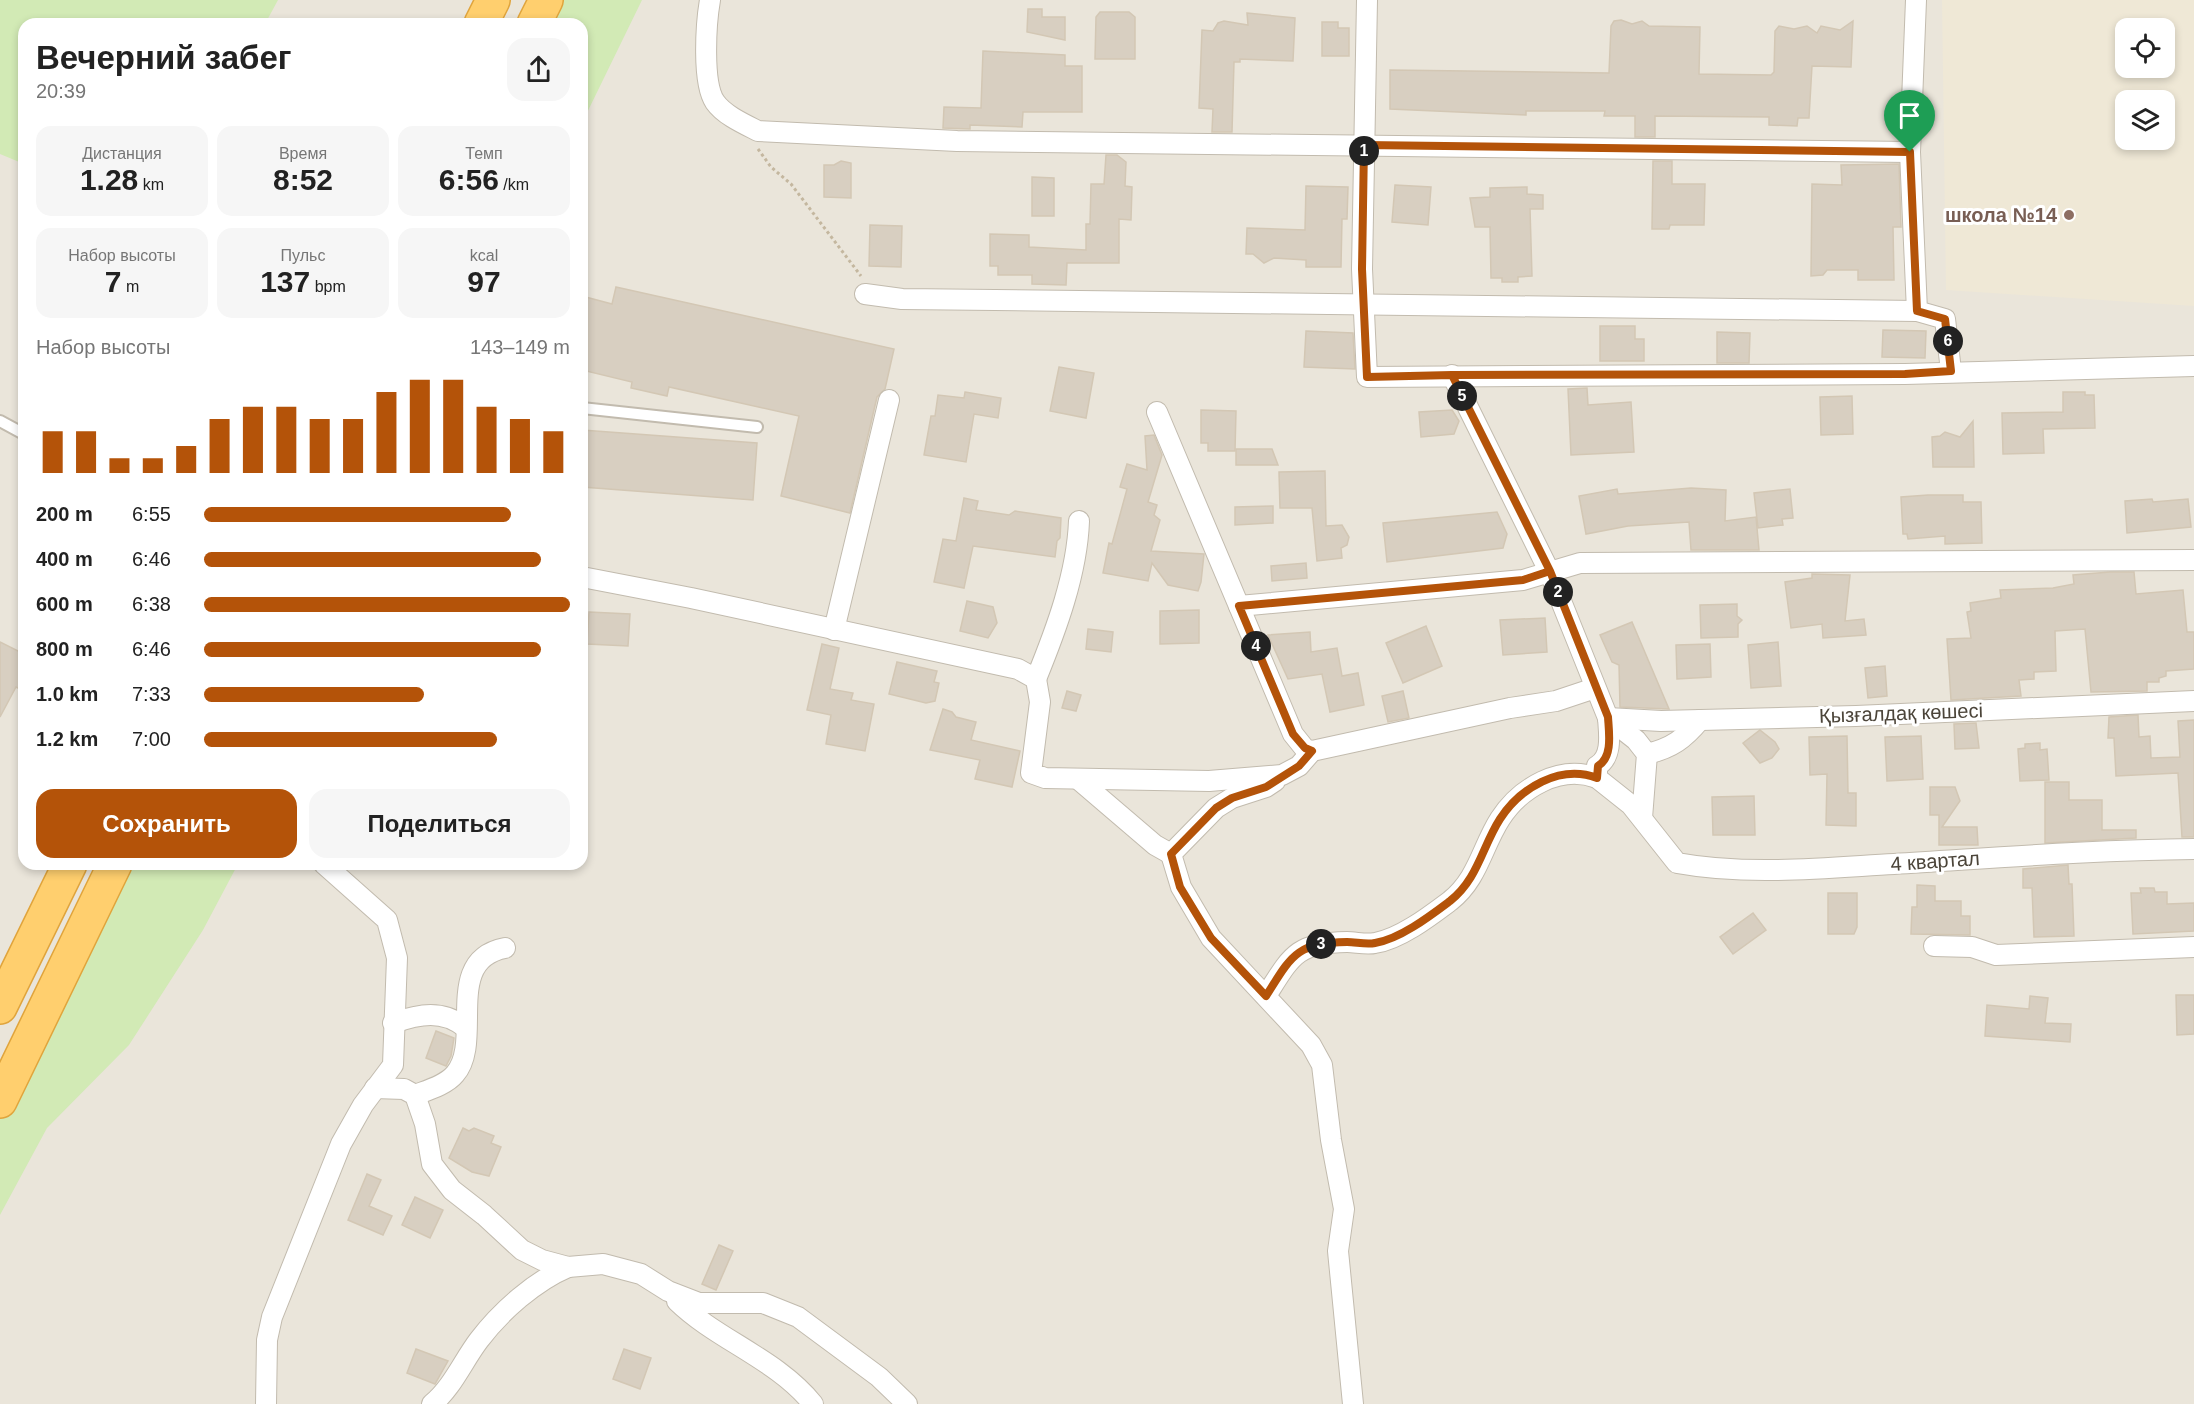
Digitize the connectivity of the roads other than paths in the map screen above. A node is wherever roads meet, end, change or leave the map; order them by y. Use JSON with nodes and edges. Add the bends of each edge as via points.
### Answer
{"nodes":[{"id":1,"x":546,"y":0,"type":"edge"},
{"id":2,"x":710,"y":0,"type":"edge"},
{"id":3,"x":1367,"y":0,"type":"edge"},
{"id":4,"x":1916,"y":0,"type":"edge"},
{"id":5,"x":537,"y":18,"type":"edge"},
{"id":6,"x":1364,"y":145,"type":"junction"},
{"id":7,"x":1910,"y":152,"type":"junction"},
{"id":8,"x":869,"y":294,"type":"road end"},
{"id":9,"x":1364,"y":305,"type":"junction"},
{"id":10,"x":1917,"y":311,"type":"junction"},
{"id":11,"x":2194,"y":366,"type":"edge"},
{"id":12,"x":1951,"y":371,"type":"junction"},
{"id":13,"x":1452,"y":375,"type":"junction"},
{"id":14,"x":889,"y":400,"type":"dead end"},
{"id":15,"x":588,"y":409,"type":"edge"},
{"id":16,"x":1156,"y":412,"type":"dead end"},
{"id":17,"x":0,"y":420,"type":"edge"},
{"id":18,"x":757,"y":427,"type":"dead end"},
{"id":19,"x":18,"y":430,"type":"edge"},
{"id":20,"x":1079,"y":521,"type":"dead end"},
{"id":21,"x":2194,"y":560,"type":"edge"},
{"id":22,"x":1550,"y":571,"type":"junction"},
{"id":23,"x":588,"y":578,"type":"edge"},
{"id":24,"x":1239,"y":606,"type":"junction"},
{"id":25,"x":834,"y":630,"type":"junction"},
{"id":26,"x":1036,"y":679,"type":"junction"},
{"id":27,"x":1595,"y":688,"type":"junction"},
{"id":28,"x":2194,"y":701,"type":"edge"},
{"id":29,"x":1608,"y":717,"type":"junction"},
{"id":30,"x":1700,"y":720,"type":"junction"},
{"id":31,"x":1312,"y":751,"type":"junction"},
{"id":32,"x":1647,"y":754,"type":"junction"},
{"id":33,"x":1282,"y":775,"type":"junction"},
{"id":34,"x":1597,"y":778,"type":"junction"},
{"id":35,"x":1079,"y":780,"type":"junction"},
{"id":36,"x":1642,"y":818,"type":"junction"},
{"id":37,"x":2194,"y":849,"type":"edge"},
{"id":38,"x":1171,"y":854,"type":"junction"},
{"id":39,"x":67,"y":870,"type":"edge"},
{"id":40,"x":113,"y":870,"type":"edge"},
{"id":41,"x":331,"y":870,"type":"edge"},
{"id":42,"x":1934,"y":946,"type":"dead end"},
{"id":43,"x":2194,"y":947,"type":"edge"},
{"id":44,"x":505,"y":948,"type":"dead end"},
{"id":45,"x":1266,"y":996,"type":"junction"},
{"id":46,"x":0,"y":1007,"type":"edge"},
{"id":47,"x":393,"y":1023,"type":"junction"},
{"id":48,"x":466,"y":1028,"type":"junction"},
{"id":49,"x":375,"y":1088,"type":"junction"},
{"id":50,"x":415,"y":1095,"type":"junction"},
{"id":51,"x":0,"y":1101,"type":"edge"},
{"id":52,"x":568,"y":1267,"type":"junction"},
{"id":53,"x":668,"y":1291,"type":"junction"},
{"id":54,"x":266,"y":1404,"type":"edge"},
{"id":55,"x":432,"y":1404,"type":"edge"},
{"id":56,"x":813,"y":1404,"type":"edge"},
{"id":57,"x":907,"y":1404,"type":"edge"},
{"id":58,"x":1353,"y":1404,"type":"edge"}],
"edges":[{"from":1,"to":5,"type":"highway"},
{"from":2,"to":6,"type":"street","via":[[707,72],[715,102],[758,131],[957,141]]},
{"from":3,"to":6,"type":"street"},
{"from":4,"to":7,"type":"street"},
{"from":6,"to":7,"type":"street"},
{"from":6,"to":9,"type":"street"},
{"from":7,"to":10,"type":"street"},
{"from":8,"to":9,"type":"street","via":[[902,298]]},
{"from":9,"to":10,"type":"street"},
{"from":9,"to":13,"type":"street","via":[[1367,377]]},
{"from":10,"to":12,"type":"street","via":[[1945,319]]},
{"from":11,"to":12,"type":"street"},
{"from":12,"to":13,"type":"street"},
{"from":13,"to":22,"type":"street"},
{"from":14,"to":25,"type":"street"},
{"from":15,"to":18,"type":"lane"},
{"from":16,"to":24,"type":"street"},
{"from":17,"to":19,"type":"lane"},
{"from":20,"to":26,"type":"street","via":[[1078,547],[1050,647]]},
{"from":21,"to":22,"type":"street","via":[[1580,563]]},
{"from":22,"to":24,"type":"street","via":[[1523,580]]},
{"from":22,"to":27,"type":"street"},
{"from":23,"to":25,"type":"street"},
{"from":24,"to":31,"type":"street","via":[[1293,734]]},
{"from":25,"to":26,"type":"street","via":[[1018,669]]},
{"from":26,"to":35,"type":"street","via":[[1040,702],[1031,773]]},
{"from":27,"to":29,"type":"street"},
{"from":27,"to":31,"type":"street","via":[[1556,701]]},
{"from":28,"to":30,"type":"street","name":"Қызғалдақ көшесі"},
{"from":29,"to":30,"type":"street","name":"Қызғалдақ көшесі"},
{"from":29,"to":32,"type":"street"},
{"from":29,"to":34,"type":"street","via":[[1610,743],[1598,766]]},
{"from":30,"to":32,"type":"street","via":[[1669,749]]},
{"from":31,"to":33,"type":"street","via":[[1299,766]]},
{"from":32,"to":36,"type":"street"},
{"from":33,"to":35,"type":"street","via":[[1209,781]]},
{"from":33,"to":38,"type":"street","via":[[1266,787],[1232,798],[1216,808]]},
{"from":34,"to":36,"type":"street"},
{"from":34,"to":45,"type":"street","via":[[1584,773],[1549,777],[1523,793],[1498,821],[1480,864],[1451,900],[1387,940],[1373,944],[1325,943],[1305,948],[1293,956]]},
{"from":35,"to":38,"type":"street","via":[[1155,845]]},
{"from":36,"to":37,"type":"street","name":"4 квартал","via":[[1677,862],[1705,868],[1800,870],[2111,850]]},
{"from":38,"to":45,"type":"street","via":[[1180,887],[1211,938]]},
{"from":39,"to":46,"type":"highway"},
{"from":40,"to":51,"type":"highway"},
{"from":41,"to":47,"type":"street","via":[[387,920],[397,958]]},
{"from":42,"to":43,"type":"street","via":[[1972,947],[1996,955]]},
{"from":44,"to":48,"type":"street","via":[[492,951],[471,975]]},
{"from":45,"to":58,"type":"street","via":[[1311,1045],[1322,1065],[1344,1209],[1338,1251]]},
{"from":47,"to":48,"type":"street","via":[[436,1014],[454,1018]]},
{"from":47,"to":49,"type":"street","via":[[393,1065]]},
{"from":48,"to":50,"type":"street","via":[[468,1040],[455,1074],[435,1088]]},
{"from":49,"to":50,"type":"street","via":[[404,1089]]},
{"from":49,"to":54,"type":"street","via":[[341,1144],[272,1317],[267,1340]]},
{"from":50,"to":52,"type":"street","via":[[426,1124],[432,1164],[452,1190],[522,1250]]},
{"from":52,"to":53,"type":"street","via":[[603,1264],[641,1274]]},
{"from":52,"to":55,"type":"street","via":[[549,1275],[508,1310],[480,1339]]},
{"from":53,"to":56,"type":"street","via":[[689,1312],[743,1347]]},
{"from":53,"to":57,"type":"street","via":[[699,1303],[763,1303],[798,1317],[879,1377]]}]}
